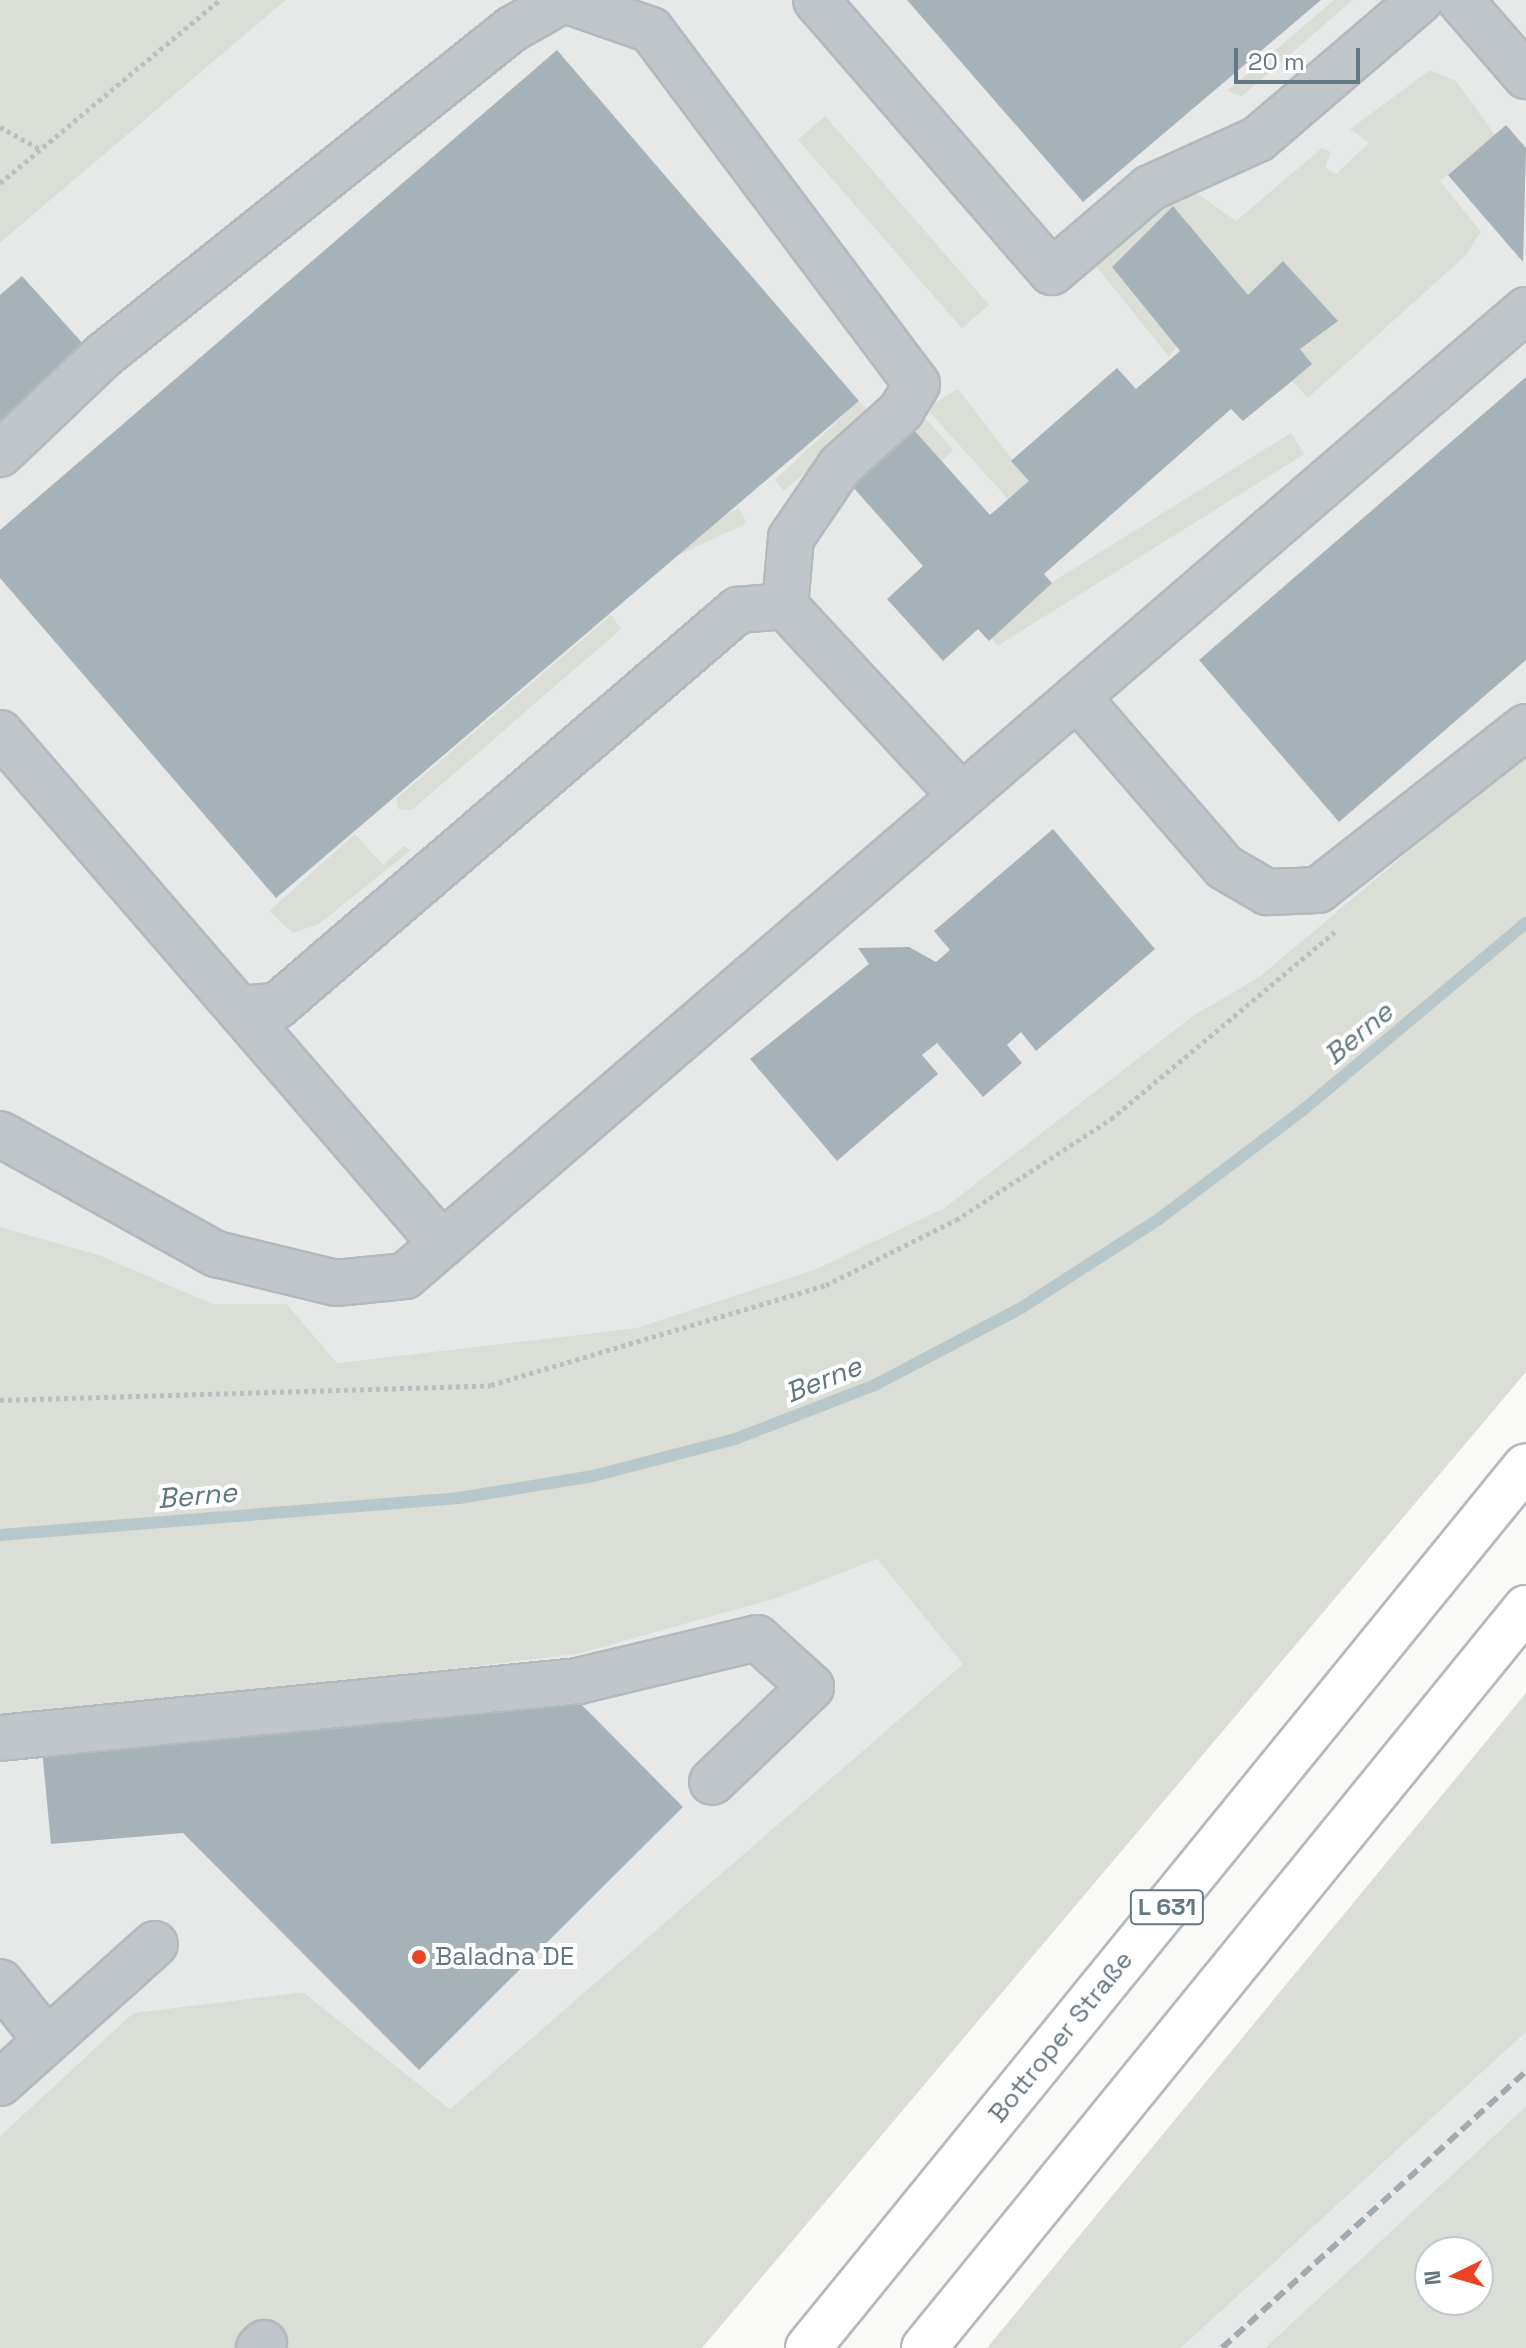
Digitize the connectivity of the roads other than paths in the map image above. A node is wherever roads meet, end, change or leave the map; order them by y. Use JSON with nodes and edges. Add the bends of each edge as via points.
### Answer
{"nodes":[{"id":1,"x":564,"y":0,"type":"edge"},
{"id":2,"x":816,"y":0,"type":"edge"},
{"id":3,"x":1420,"y":0,"type":"edge"},
{"id":4,"x":1460,"y":0,"type":"edge"},
{"id":5,"x":1526,"y":76,"type":"edge"},
{"id":6,"x":1526,"y":310,"type":"edge"},
{"id":7,"x":0,"y":454,"type":"edge"},
{"id":8,"x":785,"y":606,"type":"junction"},
{"id":9,"x":1077,"y":697,"type":"junction"},
{"id":10,"x":1526,"y":727,"type":"edge"},
{"id":11,"x":0,"y":733,"type":"edge"},
{"id":12,"x":960,"y":794,"type":"junction"},
{"id":13,"x":240,"y":1009,"type":"junction"},
{"id":14,"x":0,"y":1134,"type":"edge"},
{"id":15,"x":442,"y":1244,"type":"junction"},
{"id":16,"x":1526,"y":1466,"type":"edge"},
{"id":17,"x":1526,"y":1608,"type":"edge"},
{"id":18,"x":0,"y":1738,"type":"edge"},
{"id":19,"x":712,"y":1782,"type":"dead end"},
{"id":20,"x":155,"y":1944,"type":"dead end"},
{"id":21,"x":0,"y":1982,"type":"edge"},
{"id":22,"x":47,"y":2041,"type":"junction"},
{"id":23,"x":0,"y":2083,"type":"edge"},
{"id":24,"x":808,"y":2348,"type":"edge"},
{"id":25,"x":924,"y":2348,"type":"edge"}],
"edges":[{"from":1,"to":7,"type":"lane","via":[[512,29],[117,345]]},
{"from":1,"to":8,"type":"lane","via":[[651,30],[917,384],[901,411],[840,466],[791,538]]},
{"from":2,"to":3,"type":"lane","via":[[1052,272],[1150,188],[1258,139]]},
{"from":4,"to":5,"type":"lane"},
{"from":6,"to":9,"type":"lane"},
{"from":8,"to":12,"type":"lane"},
{"from":8,"to":13,"type":"lane","via":[[738,610],[277,1006]]},
{"from":9,"to":10,"type":"lane","via":[[1224,867],[1267,892],[1318,890]]},
{"from":9,"to":12,"type":"lane"},
{"from":11,"to":13,"type":"lane"},
{"from":12,"to":15,"type":"lane"},
{"from":13,"to":15,"type":"lane"},
{"from":14,"to":15,"type":"lane","via":[[216,1254],[279,1274],[336,1283],[405,1276]]},
{"from":16,"to":24,"type":"main road","name":"Bottroper Straße","number":"L 631"},
{"from":17,"to":25,"type":"main road"},
{"from":18,"to":19,"type":"lane","via":[[578,1681],[757,1638],[811,1687]]},
{"from":20,"to":22,"type":"lane"},
{"from":21,"to":22,"type":"lane"},
{"from":22,"to":23,"type":"lane"}]}
